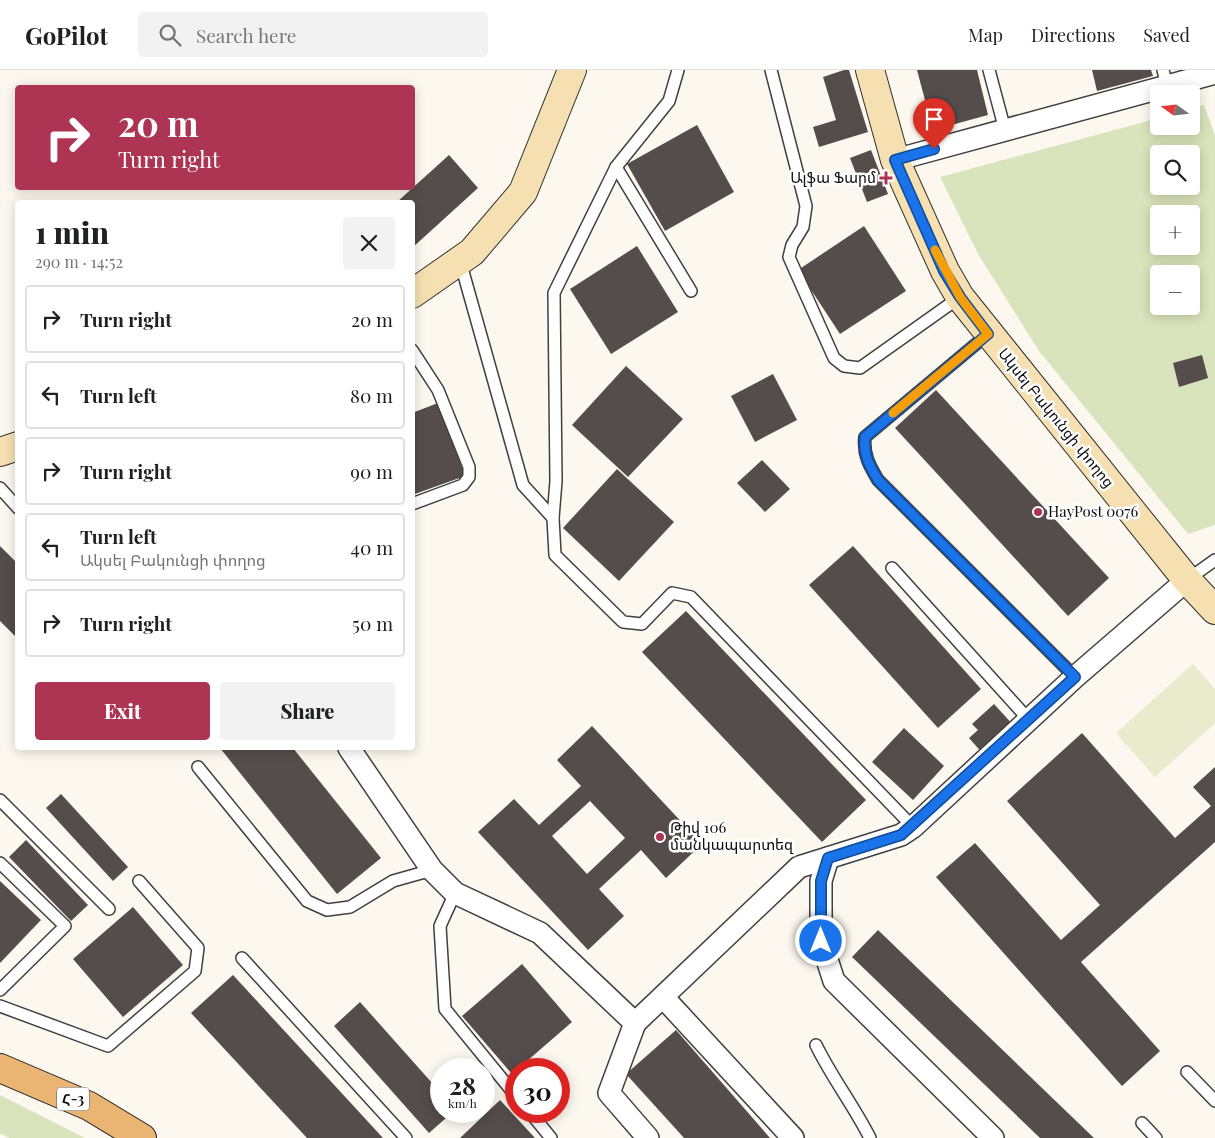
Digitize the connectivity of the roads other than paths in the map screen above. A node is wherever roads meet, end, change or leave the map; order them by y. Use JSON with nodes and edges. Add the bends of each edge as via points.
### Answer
{"nodes":[{"id":1,"x":572,"y":70,"type":"edge"},
{"id":2,"x":678,"y":70,"type":"edge"},
{"id":3,"x":771,"y":70,"type":"edge"},
{"id":4,"x":870,"y":70,"type":"edge"},
{"id":5,"x":989,"y":70,"type":"edge"},
{"id":6,"x":1215,"y":73,"type":"edge"},
{"id":7,"x":1165,"y":78,"type":"edge"},
{"id":8,"x":1004,"y":130,"type":"junction"},
{"id":9,"x":895,"y":160,"type":"junction"},
{"id":10,"x":616,"y":167,"type":"junction"},
{"id":11,"x":460,"y":261,"type":"junction"},
{"id":12,"x":691,"y":291,"type":"dead end"},
{"id":13,"x":415,"y":292,"type":"edge"},
{"id":14,"x":960,"y":297,"type":"junction"},
{"id":15,"x":988,"y":334,"type":"junction"},
{"id":16,"x":415,"y":355,"type":"edge"},
{"id":17,"x":15,"y":447,"type":"edge"},
{"id":18,"x":0,"y":452,"type":"edge"},
{"id":19,"x":0,"y":488,"type":"edge"},
{"id":20,"x":415,"y":503,"type":"edge"},
{"id":21,"x":15,"y":505,"type":"edge"},
{"id":22,"x":553,"y":518,"type":"junction"},
{"id":23,"x":1215,"y":560,"type":"edge"},
{"id":24,"x":892,"y":568,"type":"dead end"},
{"id":25,"x":1187,"y":580,"type":"junction"},
{"id":26,"x":1215,"y":610,"type":"edge"},
{"id":27,"x":1075,"y":677,"type":"junction"},
{"id":28,"x":1029,"y":720,"type":"junction"},
{"id":29,"x":350,"y":750,"type":"edge"},
{"id":30,"x":198,"y":767,"type":"dead end"},
{"id":31,"x":0,"y":800,"type":"edge"},
{"id":32,"x":912,"y":827,"type":"junction"},
{"id":33,"x":828,"y":858,"type":"junction"},
{"id":34,"x":0,"y":863,"type":"edge"},
{"id":35,"x":432,"y":870,"type":"junction"},
{"id":36,"x":139,"y":881,"type":"dead end"},
{"id":37,"x":455,"y":894,"type":"junction"},
{"id":38,"x":109,"y":909,"type":"dead end"},
{"id":39,"x":242,"y":958,"type":"dead end"},
{"id":40,"x":0,"y":990,"type":"edge"},
{"id":41,"x":663,"y":997,"type":"junction"},
{"id":42,"x":0,"y":1006,"type":"edge"},
{"id":43,"x":635,"y":1023,"type":"junction"},
{"id":44,"x":816,"y":1045,"type":"dead end"},
{"id":45,"x":0,"y":1068,"type":"edge"},
{"id":46,"x":1187,"y":1072,"type":"dead end"},
{"id":47,"x":505,"y":1083,"type":"edge"},
{"id":48,"x":1215,"y":1101,"type":"edge"},
{"id":49,"x":539,"y":1123,"type":"edge"},
{"id":50,"x":1142,"y":1123,"type":"dead end"},
{"id":51,"x":142,"y":1138,"type":"edge"},
{"id":52,"x":406,"y":1138,"type":"edge"},
{"id":53,"x":551,"y":1138,"type":"edge"},
{"id":54,"x":648,"y":1138,"type":"edge"},
{"id":55,"x":793,"y":1138,"type":"edge"},
{"id":56,"x":870,"y":1138,"type":"edge"},
{"id":57,"x":993,"y":1138,"type":"edge"},
{"id":58,"x":1156,"y":1138,"type":"edge"}],
"edges":[{"from":1,"to":11,"type":"street","via":[[523,192],[472,252]]},
{"from":2,"to":10,"type":"lane","via":[[670,101]]},
{"from":3,"to":14,"type":"lane","via":[[806,206],[803,227],[789,257],[834,358],[844,366],[860,368]]},
{"from":4,"to":9,"type":"street","name":"Ակսել Բակունցի փողոց"},
{"from":5,"to":8,"type":"lane"},
{"from":6,"to":7,"type":"street"},
{"from":7,"to":8,"type":"street"},
{"from":8,"to":9,"type":"street"},
{"from":9,"to":14,"type":"street","name":"Ակսել Բակունցի փողոց","via":[[944,271]]},
{"from":10,"to":12,"type":"lane"},
{"from":10,"to":22,"type":"lane","via":[[554,293],[556,481]]},
{"from":11,"to":13,"type":"street"},
{"from":11,"to":22,"type":"lane","via":[[523,485]]},
{"from":14,"to":15,"type":"street","name":"Ակսել Բակունցի փողոց"},
{"from":15,"to":25,"type":"street","name":"Ակսել Բակունցի փողոց"},
{"from":15,"to":27,"type":"lane","via":[[865,437],[866,459],[878,480]]},
{"from":16,"to":20,"type":"lane","via":[[438,390],[469,467],[469,477],[463,485]]},
{"from":17,"to":18,"type":"street"},
{"from":19,"to":21,"type":"lane"},
{"from":22,"to":32,"type":"lane","via":[[555,555],[623,622],[642,624],[672,593],[690,597]]},
{"from":23,"to":25,"type":"lane"},
{"from":24,"to":28,"type":"lane"},
{"from":25,"to":26,"type":"street","name":"Ակսել Բակունցի փողոց"},
{"from":25,"to":27,"type":"street"},
{"from":27,"to":28,"type":"street"},
{"from":28,"to":32,"type":"street"},
{"from":29,"to":35,"type":"street"},
{"from":30,"to":35,"type":"lane","via":[[307,901],[327,910],[350,907],[393,880]]},
{"from":31,"to":38,"type":"lane"},
{"from":32,"to":33,"type":"street","via":[[901,835]]},
{"from":33,"to":41,"type":"street","via":[[799,867]]},
{"from":33,"to":57,"type":"street","via":[[821,881],[821,941],[834,981]]},
{"from":34,"to":40,"type":"lane","via":[[65,926]]},
{"from":35,"to":37,"type":"street"},
{"from":36,"to":42,"type":"lane","via":[[198,948],[195,971],[108,1046]]},
{"from":37,"to":43,"type":"street","via":[[540,933]]},
{"from":37,"to":47,"type":"lane","via":[[440,926],[445,1009]]},
{"from":39,"to":52,"type":"lane"},
{"from":41,"to":43,"type":"street"},
{"from":41,"to":55,"type":"street"},
{"from":43,"to":54,"type":"street","via":[[609,1093]]},
{"from":44,"to":56,"type":"lane"},
{"from":45,"to":51,"type":"main road","number":"Հ-3","via":[[89,1106]]},
{"from":46,"to":48,"type":"lane"},
{"from":49,"to":53,"type":"lane"},
{"from":50,"to":58,"type":"lane"}]}
